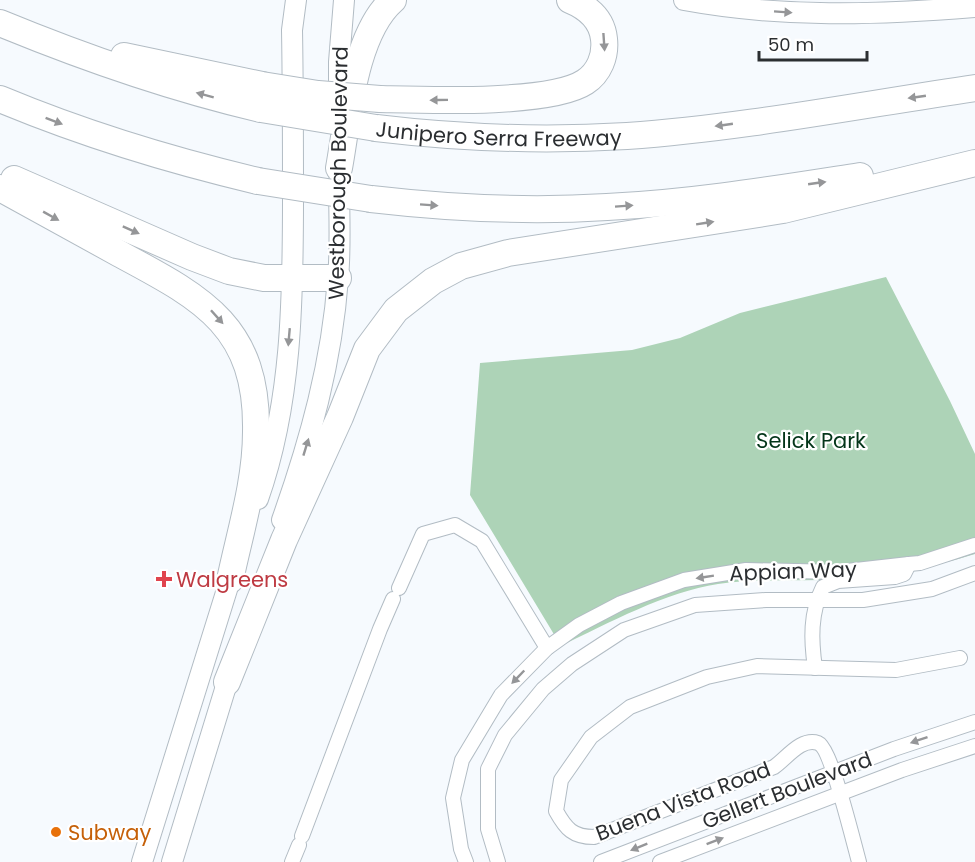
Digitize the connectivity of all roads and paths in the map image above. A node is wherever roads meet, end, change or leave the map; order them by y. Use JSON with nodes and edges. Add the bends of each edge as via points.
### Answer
{"nodes":[{"id":1,"x":296,"y":0,"type":"edge"},
{"id":2,"x":344,"y":0,"type":"edge"},
{"id":3,"x":393,"y":0,"type":"edge"},
{"id":4,"x":570,"y":0,"type":"edge"},
{"id":5,"x":684,"y":0,"type":"edge"},
{"id":6,"x":975,"y":7,"type":"edge"},
{"id":7,"x":0,"y":23,"type":"edge"},
{"id":8,"x":975,"y":88,"type":"edge"},
{"id":9,"x":261,"y":97,"type":"junction"},
{"id":10,"x":0,"y":99,"type":"edge"},
{"id":11,"x":975,"y":161,"type":"edge"},
{"id":12,"x":339,"y":168,"type":"junction"},
{"id":13,"x":0,"y":173,"type":"edge"},
{"id":14,"x":0,"y":188,"type":"edge"},
{"id":15,"x":292,"y":278,"type":"junction"},
{"id":16,"x":338,"y":278,"type":"junction"},
{"id":17,"x":975,"y":545,"type":"edge"},
{"id":18,"x":909,"y":564,"type":"junction"},
{"id":19,"x":975,"y":573,"type":"edge"},
{"id":20,"x":230,"y":580,"type":"junction"},
{"id":21,"x":817,"y":599,"type":"junction"},
{"id":22,"x":547,"y":648,"type":"junction"},
{"id":23,"x":960,"y":658,"type":"dead end"},
{"id":24,"x":815,"y":669,"type":"junction"},
{"id":25,"x":227,"y":682,"type":"junction"},
{"id":26,"x":975,"y":722,"type":"edge"},
{"id":27,"x":975,"y":746,"type":"edge"},
{"id":28,"x":833,"y":772,"type":"junction"},
{"id":29,"x":840,"y":794,"type":"junction"},
{"id":30,"x":661,"y":838,"type":"junction"},
{"id":31,"x":665,"y":861,"type":"edge"},
{"id":32,"x":142,"y":862,"type":"edge"},
{"id":33,"x":172,"y":862,"type":"edge"},
{"id":34,"x":292,"y":862,"type":"edge"},
{"id":35,"x":466,"y":862,"type":"edge"},
{"id":36,"x":498,"y":862,"type":"edge"},
{"id":37,"x":601,"y":862,"type":"edge"},
{"id":38,"x":859,"y":862,"type":"edge"}],
"edges":[{"from":1,"to":15,"type":"main road","name":"Westborough Boulevard","via":[[292,30]]},
{"from":2,"to":12,"type":"main road","name":"Westborough Boulevard","via":[[339,62]]},
{"from":3,"to":12,"type":"highway","via":[[376,19],[363,49]]},
{"from":4,"to":9,"type":"highway","one_way":true,"bridge":true,"via":[[593,15],[604,36],[600,66],[579,86],[547,94],[499,98],[380,99],[318,94]]},
{"from":5,"to":6,"type":"main road","one_way":true,"via":[[814,14]]},
{"from":9,"to":7,"type":"highway","name":"Junipero Serra Freeway","one_way":true,"via":[[152,80]]},
{"from":8,"to":9,"type":"highway","name":"Junipero Serra Freeway","one_way":true,"bridge":true,"via":[[730,124],[626,136],[563,138],[490,138],[315,120]]},
{"from":10,"to":11,"type":"highway","one_way":true,"bridge":true,"via":[[126,146],[258,181],[371,199],[479,208],[605,208],[720,197]]},
{"from":25,"to":11,"type":"highway","one_way":true,"via":[[363,356],[396,310],[433,281],[461,266],[508,254],[773,212]]},
{"from":12,"to":16,"type":"main road","name":"Westborough Boulevard"},
{"from":13,"to":15,"type":"highway","one_way":true,"via":[[216,267],[252,276]]},
{"from":14,"to":20,"type":"highway","one_way":true,"via":[[190,293],[221,322],[239,349],[254,392],[256,437]]},
{"from":15,"to":16,"type":"highway"},
{"from":15,"to":20,"type":"main road","name":"Westborough Boulevard","one_way":true,"via":[[287,365],[278,420],[260,494]]},
{"from":25,"to":16,"type":"main road","name":"Westborough Boulevard","one_way":true,"via":[[312,426],[326,372]]},
{"from":17,"to":18,"type":"street","name":"Appian Way"},
{"from":18,"to":21,"type":"street","via":[[904,574],[895,577],[832,583],[823,587]]},
{"from":18,"to":22,"type":"street","name":"Appian Way","one_way":true,"via":[[838,572],[746,570],[684,580],[621,603]]},
{"from":19,"to":21,"type":"street","name":"Appian Way","via":[[932,589],[863,600]]},
{"from":20,"to":32,"type":"main road","name":"Westborough Boulevard"},
{"from":21,"to":24,"type":"street","via":[[812,636]]},
{"from":21,"to":36,"type":"street","name":"Appian Way","via":[[695,605],[624,630],[572,664],[543,689],[505,735],[488,769],[488,829]]},
{"from":22,"to":34,"type":"street","via":[[482,541],[455,525],[423,534],[380,629]]},
{"from":22,"to":35,"type":"street","name":"Appian Way","one_way":true,"via":[[501,695],[462,760],[453,798]]},
{"from":23,"to":24,"type":"street","name":"Buena Vista Road","via":[[896,670]]},
{"from":24,"to":28,"type":"street","name":"Buena Vista Road","via":[[757,666],[717,675],[630,707],[591,737],[561,780],[556,812],[571,833],[594,837],[774,767],[796,748],[810,743],[824,748]]},
{"from":25,"to":33,"type":"main road","name":"Westborough Boulevard"},
{"from":26,"to":28,"type":"street","name":"Gellert Boulevard","one_way":true},
{"from":27,"to":29,"type":"street","name":"Gellert Boulevard"},
{"from":28,"to":29,"type":"street"},
{"from":28,"to":30,"type":"street","name":"Gellert Boulevard"},
{"from":31,"to":29,"type":"street","name":"Gellert Boulevard","one_way":true},
{"from":29,"to":38,"type":"street"},
{"from":30,"to":31,"type":"street"},
{"from":30,"to":37,"type":"street","name":"Gellert Boulevard","one_way":true}]}
